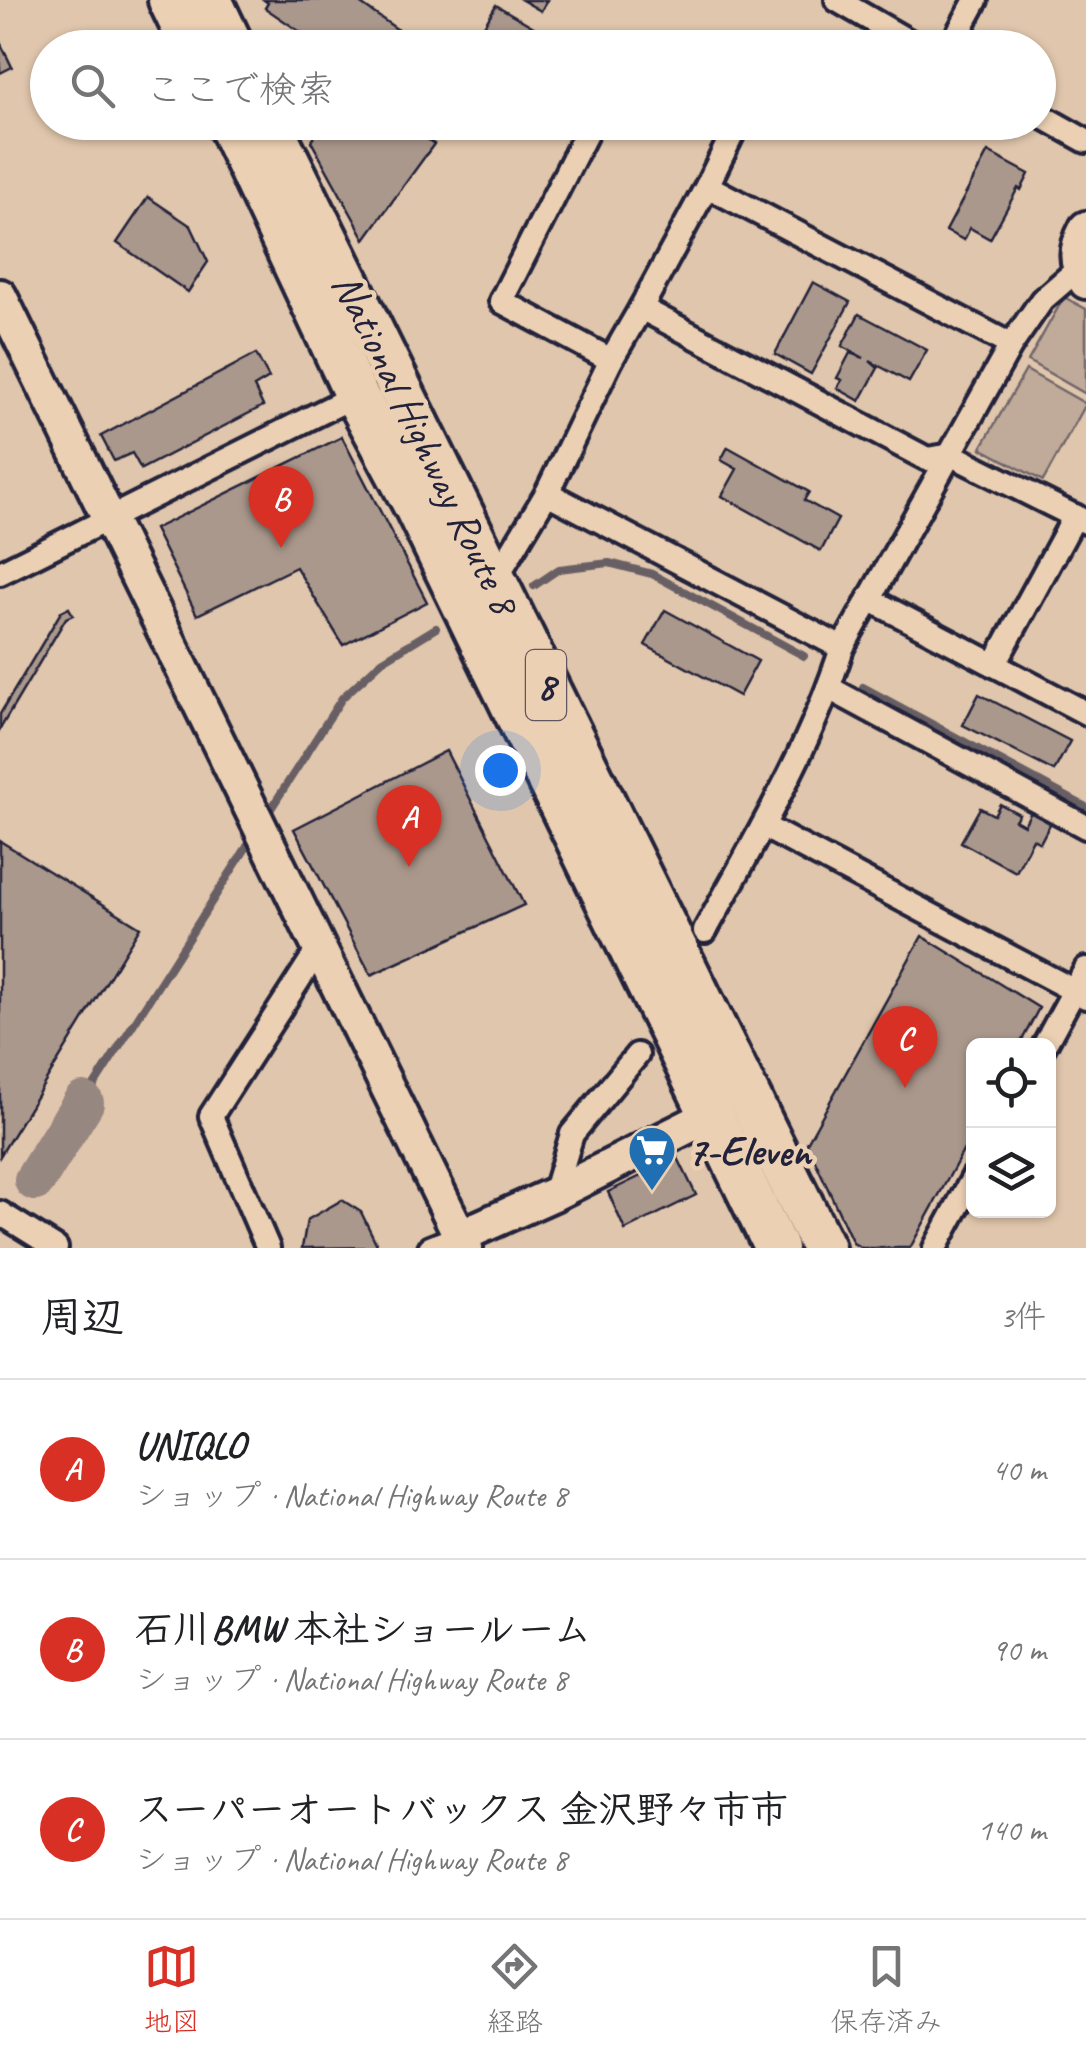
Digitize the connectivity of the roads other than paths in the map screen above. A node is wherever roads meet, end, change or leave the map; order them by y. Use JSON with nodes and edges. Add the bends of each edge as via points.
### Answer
{"nodes":[{"id":1,"x":170,"y":0,"type":"edge"},
{"id":2,"x":210,"y":0,"type":"edge"},
{"id":3,"x":837,"y":0,"type":"edge"},
{"id":4,"x":976,"y":0,"type":"edge"},
{"id":5,"x":184,"y":30,"type":"edge"},
{"id":6,"x":224,"y":30,"type":"edge"},
{"id":7,"x":889,"y":30,"type":"edge"},
{"id":8,"x":960,"y":30,"type":"edge"},
{"id":9,"x":1056,"y":124,"type":"edge"},
{"id":10,"x":236,"y":140,"type":"edge"},
{"id":11,"x":278,"y":140,"type":"edge"},
{"id":12,"x":583,"y":140,"type":"edge"},
{"id":13,"x":730,"y":140,"type":"edge"},
{"id":14,"x":1086,"y":141,"type":"edge"},
{"id":15,"x":707,"y":186,"type":"junction"},
{"id":16,"x":1086,"y":228,"type":"edge"},
{"id":17,"x":1082,"y":275,"type":"edge"},
{"id":18,"x":0,"y":296,"type":"edge"},
{"id":19,"x":641,"y":308,"type":"junction"},
{"id":20,"x":1011,"y":345,"type":"junction"},
{"id":21,"x":611,"y":360,"type":"junction"},
{"id":22,"x":356,"y":395,"type":"junction"},
{"id":23,"x":952,"y":455,"type":"junction"},
{"id":24,"x":547,"y":493,"type":"junction"},
{"id":25,"x":107,"y":519,"type":"junction"},
{"id":26,"x":1080,"y":519,"type":"edge"},
{"id":27,"x":0,"y":573,"type":"edge"},
{"id":28,"x":496,"y":578,"type":"junction"},
{"id":29,"x":869,"y":599,"type":"junction"},
{"id":30,"x":842,"y":648,"type":"junction"},
{"id":31,"x":994,"y":665,"type":"junction"},
{"id":32,"x":830,"y":688,"type":"junction"},
{"id":33,"x":1086,"y":713,"type":"edge"},
{"id":34,"x":762,"y":826,"type":"junction"},
{"id":35,"x":1086,"y":828,"type":"edge"},
{"id":36,"x":704,"y":932,"type":"dead end"},
{"id":37,"x":320,"y":948,"type":"junction"},
{"id":38,"x":1086,"y":968,"type":"edge"},
{"id":39,"x":1080,"y":994,"type":"edge"},
{"id":40,"x":1050,"y":1038,"type":"edge"},
{"id":41,"x":637,"y":1055,"type":"dead end"},
{"id":42,"x":713,"y":1114,"type":"junction"},
{"id":43,"x":966,"y":1191,"type":"edge"},
{"id":44,"x":554,"y":1194,"type":"junction"},
{"id":45,"x":0,"y":1213,"type":"edge"},
{"id":46,"x":452,"y":1244,"type":"edge"},
{"id":47,"x":774,"y":1244,"type":"edge"},
{"id":48,"x":53,"y":1247,"type":"edge"},
{"id":49,"x":268,"y":1248,"type":"edge"},
{"id":50,"x":823,"y":1248,"type":"edge"},
{"id":51,"x":935,"y":1248,"type":"edge"}],
"edges":[{"from":1,"to":5,"type":"highway"},
{"from":2,"to":6,"type":"highway"},
{"from":3,"to":7,"type":"street"},
{"from":4,"to":8,"type":"street"},
{"from":9,"to":14,"type":"street"},
{"from":10,"to":22,"type":"highway","name":"National Highway Route 8","number":"8"},
{"from":11,"to":28,"type":"highway","name":"National Highway Route 8","number":"8"},
{"from":12,"to":21,"type":"street","via":[[502,300]]},
{"from":13,"to":15,"type":"street"},
{"from":15,"to":19,"type":"street"},
{"from":15,"to":20,"type":"street"},
{"from":16,"to":17,"type":"street","via":[[1075,248]]},
{"from":17,"to":20,"type":"street","via":[[1042,300]]},
{"from":18,"to":25,"type":"street"},
{"from":19,"to":21,"type":"street"},
{"from":19,"to":23,"type":"street","via":[[928,460]]},
{"from":20,"to":23,"type":"street"},
{"from":21,"to":24,"type":"street"},
{"from":22,"to":25,"type":"street"},
{"from":22,"to":42,"type":"highway","name":"National Highway Route 8","number":"8"},
{"from":23,"to":26,"type":"street"},
{"from":23,"to":29,"type":"street"},
{"from":24,"to":28,"type":"street"},
{"from":24,"to":30,"type":"street"},
{"from":25,"to":27,"type":"street"},
{"from":25,"to":37,"type":"street"},
{"from":26,"to":31,"type":"street"},
{"from":28,"to":50,"type":"highway","name":"National Highway Route 8","number":"8"},
{"from":29,"to":30,"type":"street"},
{"from":29,"to":31,"type":"street"},
{"from":30,"to":32,"type":"street"},
{"from":31,"to":33,"type":"street"},
{"from":32,"to":34,"type":"street"},
{"from":32,"to":35,"type":"street"},
{"from":34,"to":36,"type":"street"},
{"from":34,"to":39,"type":"street"},
{"from":37,"to":46,"type":"street"},
{"from":37,"to":49,"type":"street","via":[[210,1116]]},
{"from":38,"to":39,"type":"street"},
{"from":39,"to":40,"type":"street"},
{"from":41,"to":44,"type":"street","via":[[572,1134]]},
{"from":42,"to":44,"type":"street"},
{"from":42,"to":47,"type":"highway","name":"National Highway Route 8","number":"8"},
{"from":43,"to":51,"type":"street"},
{"from":44,"to":46,"type":"street"},
{"from":45,"to":48,"type":"street"}]}
